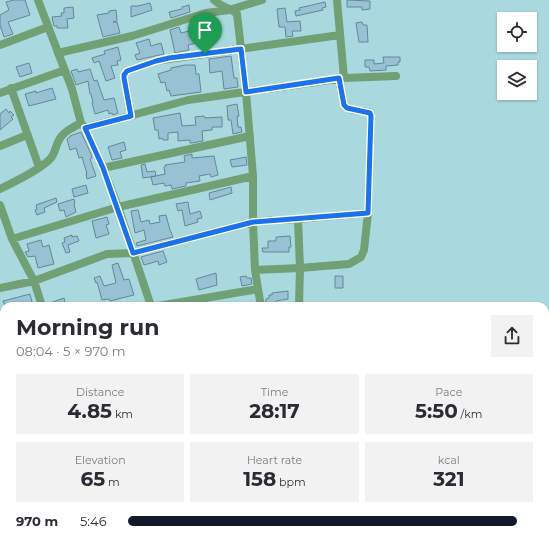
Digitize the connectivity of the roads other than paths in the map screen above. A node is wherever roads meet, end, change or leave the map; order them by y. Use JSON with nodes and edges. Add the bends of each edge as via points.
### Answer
{"nodes":[{"id":1,"x":38,"y":0,"type":"edge"},
{"id":2,"x":214,"y":0,"type":"edge"},
{"id":3,"x":262,"y":0,"type":"edge"},
{"id":4,"x":337,"y":0,"type":"edge"},
{"id":5,"x":229,"y":10,"type":"junction"},
{"id":6,"x":48,"y":27,"type":"junction"},
{"id":7,"x":340,"y":35,"type":"junction"},
{"id":8,"x":0,"y":45,"type":"edge"},
{"id":9,"x":241,"y":49,"type":"junction"},
{"id":10,"x":58,"y":53,"type":"junction"},
{"id":11,"x":65,"y":70,"type":"junction"},
{"id":12,"x":396,"y":76,"type":"dead end"},
{"id":13,"x":342,"y":78,"type":"junction"},
{"id":14,"x":11,"y":88,"type":"junction"},
{"id":15,"x":246,"y":92,"type":"junction"},
{"id":16,"x":0,"y":93,"type":"edge"},
{"id":17,"x":131,"y":116,"type":"junction"},
{"id":18,"x":83,"y":126,"type":"junction"},
{"id":19,"x":28,"y":135,"type":"junction"},
{"id":20,"x":250,"y":136,"type":"junction"},
{"id":21,"x":0,"y":146,"type":"edge"},
{"id":22,"x":39,"y":167,"type":"junction"},
{"id":23,"x":103,"y":168,"type":"junction"},
{"id":24,"x":253,"y":176,"type":"junction"},
{"id":25,"x":0,"y":189,"type":"edge"},
{"id":26,"x":0,"y":205,"type":"edge"},
{"id":27,"x":118,"y":207,"type":"junction"},
{"id":28,"x":368,"y":213,"type":"junction"},
{"id":29,"x":298,"y":219,"type":"junction"},
{"id":30,"x":253,"y":222,"type":"junction"},
{"id":31,"x":12,"y":239,"type":"junction"},
{"id":32,"x":133,"y":253,"type":"junction"},
{"id":33,"x":300,"y":268,"type":"junction"},
{"id":34,"x":255,"y":270,"type":"junction"},
{"id":35,"x":34,"y":281,"type":"junction"},
{"id":36,"x":0,"y":288,"type":"edge"},
{"id":37,"x":258,"y":289,"type":"junction"},
{"id":38,"x":41,"y":302,"type":"edge"},
{"id":39,"x":150,"y":302,"type":"edge"},
{"id":40,"x":182,"y":302,"type":"edge"},
{"id":41,"x":260,"y":302,"type":"edge"},
{"id":42,"x":299,"y":302,"type":"edge"}],
"edges":[{"from":1,"to":6,"type":"street"},
{"from":2,"to":5,"type":"street"},
{"from":3,"to":5,"type":"street"},
{"from":4,"to":7,"type":"street"},
{"from":5,"to":9,"type":"street","via":[[237,14]]},
{"from":5,"to":10,"type":"street","via":[[206,13],[132,36]]},
{"from":6,"to":8,"type":"street"},
{"from":6,"to":10,"type":"street"},
{"from":7,"to":9,"type":"street"},
{"from":7,"to":13,"type":"street"},
{"from":9,"to":15,"type":"street"},
{"from":9,"to":17,"type":"street","via":[[169,58],[127,71],[124,78]]},
{"from":10,"to":11,"type":"street"},
{"from":11,"to":14,"type":"street"},
{"from":11,"to":18,"type":"street"},
{"from":12,"to":13,"type":"street"},
{"from":13,"to":15,"type":"street"},
{"from":13,"to":28,"type":"street","via":[[344,105],[352,110],[366,111],[371,116]]},
{"from":14,"to":16,"type":"street"},
{"from":14,"to":19,"type":"street"},
{"from":15,"to":17,"type":"street","via":[[188,100]]},
{"from":15,"to":20,"type":"street"},
{"from":17,"to":18,"type":"street"},
{"from":18,"to":22,"type":"street","via":[[64,133],[50,159]]},
{"from":18,"to":23,"type":"street"},
{"from":19,"to":21,"type":"street"},
{"from":19,"to":22,"type":"street"},
{"from":20,"to":23,"type":"street"},
{"from":20,"to":24,"type":"street"},
{"from":22,"to":25,"type":"street"},
{"from":23,"to":27,"type":"street"},
{"from":24,"to":27,"type":"street"},
{"from":24,"to":30,"type":"street"},
{"from":26,"to":31,"type":"street"},
{"from":27,"to":31,"type":"street"},
{"from":27,"to":32,"type":"street"},
{"from":28,"to":29,"type":"street"},
{"from":28,"to":33,"type":"street","via":[[361,257],[349,264]]},
{"from":29,"to":30,"type":"street"},
{"from":29,"to":33,"type":"street"},
{"from":30,"to":32,"type":"street"},
{"from":30,"to":34,"type":"street"},
{"from":31,"to":35,"type":"street"},
{"from":32,"to":35,"type":"street","via":[[102,255]]},
{"from":32,"to":39,"type":"street"},
{"from":33,"to":34,"type":"street"},
{"from":33,"to":42,"type":"street"},
{"from":34,"to":37,"type":"street"},
{"from":35,"to":36,"type":"street"},
{"from":35,"to":38,"type":"street"},
{"from":37,"to":40,"type":"street"},
{"from":37,"to":41,"type":"street"}]}
